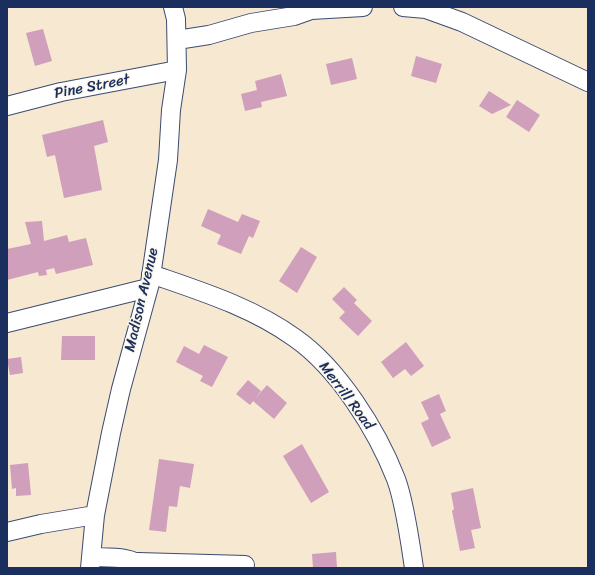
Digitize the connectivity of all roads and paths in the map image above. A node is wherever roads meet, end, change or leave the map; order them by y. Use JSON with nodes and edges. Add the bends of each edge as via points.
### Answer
{"nodes":[{"id":1,"x":173,"y":7,"type":"edge"},
{"id":2,"x":363,"y":7,"type":"edge"},
{"id":3,"x":403,"y":7,"type":"edge"},
{"id":4,"x":304,"y":8,"type":"edge"},
{"id":5,"x":177,"y":40,"type":"junction"},
{"id":6,"x":177,"y":70,"type":"junction"},
{"id":7,"x":588,"y":82,"type":"edge"},
{"id":8,"x":7,"y":106,"type":"edge"},
{"id":9,"x":150,"y":281,"type":"junction"},
{"id":10,"x":7,"y":323,"type":"edge"},
{"id":11,"x":96,"y":515,"type":"junction"},
{"id":12,"x":7,"y":532,"type":"edge"},
{"id":13,"x":90,"y":562,"type":"edge"},
{"id":14,"x":141,"y":565,"type":"edge"},
{"id":15,"x":245,"y":566,"type":"dead end"},
{"id":16,"x":414,"y":568,"type":"edge"}],
"edges":[{"from":1,"to":5,"type":"street","name":"Madison Avenue"},
{"from":2,"to":4,"type":"street"},
{"from":3,"to":7,"type":"street","via":[[426,9],[462,22]]},
{"from":4,"to":5,"type":"street","via":[[294,16]]},
{"from":5,"to":6,"type":"street","name":"Madison Avenue"},
{"from":6,"to":8,"type":"street","name":"Pine Street","via":[[61,92]]},
{"from":6,"to":9,"type":"street","name":"Madison Avenue","via":[[168,160]]},
{"from":9,"to":10,"type":"street"},
{"from":9,"to":11,"type":"street","name":"Madison Avenue","via":[[121,388]]},
{"from":9,"to":16,"type":"street","name":"Merrill Road","via":[[219,298],[261,318],[295,338],[324,364],[360,410],[375,434],[396,480]]},
{"from":11,"to":12,"type":"street"},
{"from":11,"to":13,"type":"street","name":"Madison Avenue"},
{"from":13,"to":14,"type":"street","via":[[128,559]]},
{"from":14,"to":15,"type":"street"}]}
